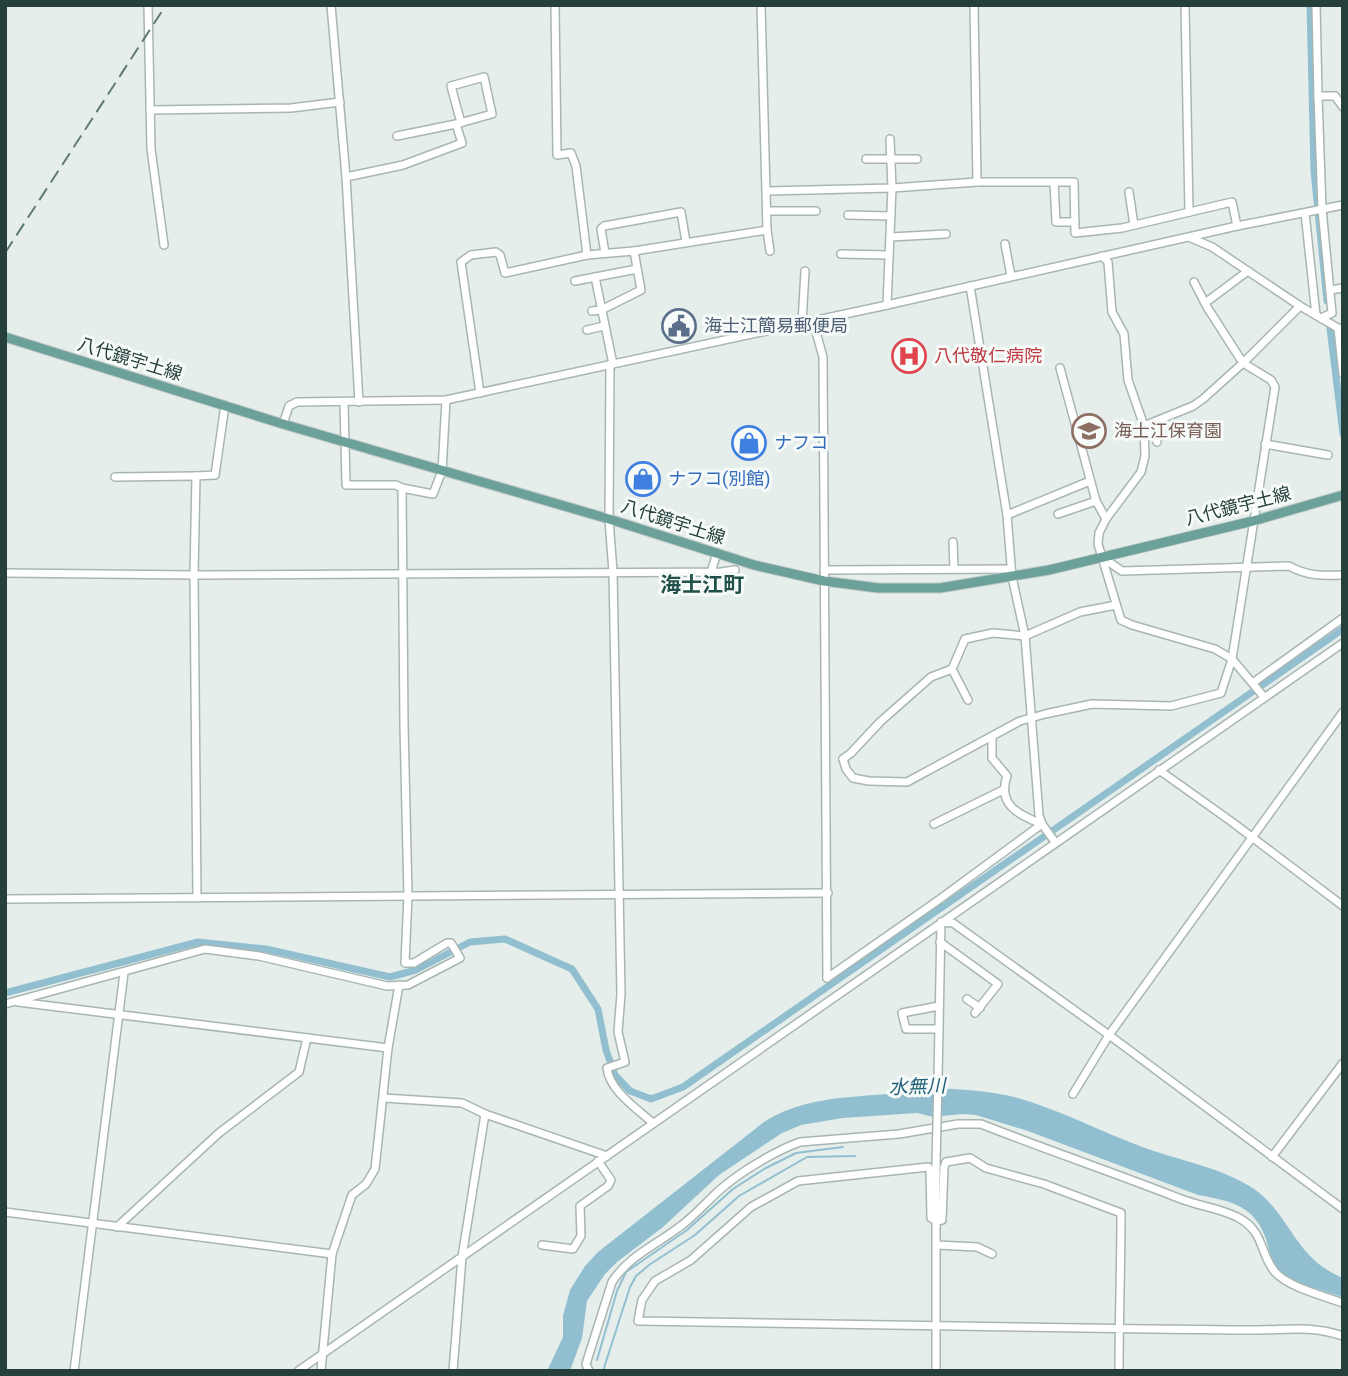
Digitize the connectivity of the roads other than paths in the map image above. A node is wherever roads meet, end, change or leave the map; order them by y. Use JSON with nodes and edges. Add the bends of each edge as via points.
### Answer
{"nodes":[{"id":1,"x":148,"y":5,"type":"edge"},
{"id":2,"x":331,"y":5,"type":"edge"},
{"id":3,"x":555,"y":5,"type":"edge"},
{"id":4,"x":761,"y":5,"type":"edge"},
{"id":5,"x":974,"y":5,"type":"edge"},
{"id":6,"x":1185,"y":5,"type":"edge"},
{"id":7,"x":1316,"y":5,"type":"edge"},
{"id":8,"x":1318,"y":96,"type":"junction"},
{"id":9,"x":340,"y":102,"type":"junction"},
{"id":10,"x":1343,"y":107,"type":"edge"},
{"id":11,"x":150,"y":110,"type":"junction"},
{"id":12,"x":459,"y":124,"type":"junction"},
{"id":13,"x":397,"y":136,"type":"dead end"},
{"id":14,"x":890,"y":139,"type":"dead end"},
{"id":15,"x":866,"y":159,"type":"dead end"},
{"id":16,"x":917,"y":159,"type":"dead end"},
{"id":17,"x":890,"y":160,"type":"junction"},
{"id":18,"x":346,"y":177,"type":"junction"},
{"id":19,"x":977,"y":182,"type":"junction"},
{"id":20,"x":1055,"y":182,"type":"junction"},
{"id":21,"x":892,"y":188,"type":"junction"},
{"id":22,"x":767,"y":191,"type":"junction"},
{"id":23,"x":1129,"y":191,"type":"dead end"},
{"id":24,"x":1343,"y":205,"type":"edge"},
{"id":25,"x":1320,"y":210,"type":"junction"},
{"id":26,"x":767,"y":211,"type":"junction"},
{"id":27,"x":816,"y":211,"type":"dead end"},
{"id":28,"x":1189,"y":212,"type":"junction"},
{"id":29,"x":1307,"y":213,"type":"junction"},
{"id":30,"x":848,"y":215,"type":"dead end"},
{"id":31,"x":891,"y":216,"type":"junction"},
{"id":32,"x":1074,"y":222,"type":"junction"},
{"id":33,"x":1134,"y":225,"type":"junction"},
{"id":34,"x":1237,"y":226,"type":"junction"},
{"id":35,"x":767,"y":230,"type":"junction"},
{"id":36,"x":946,"y":234,"type":"dead end"},
{"id":37,"x":891,"y":237,"type":"junction"},
{"id":38,"x":1190,"y":237,"type":"junction"},
{"id":39,"x":686,"y":242,"type":"junction"},
{"id":40,"x":1004,"y":244,"type":"dead end"},
{"id":41,"x":164,"y":245,"type":"dead end"},
{"id":42,"x":634,"y":251,"type":"junction"},
{"id":43,"x":770,"y":251,"type":"dead end"},
{"id":44,"x":605,"y":254,"type":"junction"},
{"id":45,"x":841,"y":254,"type":"dead end"},
{"id":46,"x":587,"y":255,"type":"junction"},
{"id":47,"x":889,"y":255,"type":"junction"},
{"id":48,"x":1102,"y":256,"type":"junction"},
{"id":49,"x":637,"y":270,"type":"junction"},
{"id":50,"x":805,"y":271,"type":"dead end"},
{"id":51,"x":1248,"y":271,"type":"junction"},
{"id":52,"x":1011,"y":276,"type":"junction"},
{"id":53,"x":595,"y":278,"type":"junction"},
{"id":54,"x":575,"y":281,"type":"dead end"},
{"id":55,"x":1194,"y":282,"type":"dead end"},
{"id":56,"x":970,"y":286,"type":"junction"},
{"id":57,"x":1343,"y":288,"type":"edge"},
{"id":58,"x":1330,"y":290,"type":"junction"},
{"id":59,"x":1205,"y":303,"type":"junction"},
{"id":60,"x":887,"y":305,"type":"junction"},
{"id":61,"x":1300,"y":306,"type":"junction"},
{"id":62,"x":601,"y":310,"type":"junction"},
{"id":63,"x":592,"y":311,"type":"dead end"},
{"id":64,"x":1320,"y":317,"type":"junction"},
{"id":65,"x":813,"y":321,"type":"junction"},
{"id":66,"x":802,"y":323,"type":"junction"},
{"id":67,"x":604,"y":326,"type":"junction"},
{"id":68,"x":1339,"y":329,"type":"edge"},
{"id":69,"x":587,"y":330,"type":"dead end"},
{"id":70,"x":5,"y":337,"type":"edge"},
{"id":71,"x":1243,"y":363,"type":"junction"},
{"id":72,"x":612,"y":365,"type":"junction"},
{"id":73,"x":1060,"y":368,"type":"dead end"},
{"id":74,"x":1343,"y":374,"type":"edge"},
{"id":75,"x":481,"y":393,"type":"junction"},
{"id":76,"x":446,"y":400,"type":"junction"},
{"id":77,"x":344,"y":402,"type":"junction"},
{"id":78,"x":359,"y":402,"type":"junction"},
{"id":79,"x":225,"y":405,"type":"junction"},
{"id":80,"x":283,"y":424,"type":"junction"},
{"id":81,"x":1143,"y":426,"type":"junction"},
{"id":82,"x":1144,"y":436,"type":"junction"},
{"id":83,"x":346,"y":442,"type":"junction"},
{"id":84,"x":1157,"y":442,"type":"dead end"},
{"id":85,"x":1265,"y":444,"type":"junction"},
{"id":86,"x":1328,"y":455,"type":"dead end"},
{"id":87,"x":442,"y":471,"type":"junction"},
{"id":88,"x":196,"y":476,"type":"junction"},
{"id":89,"x":116,"y":477,"type":"dead end"},
{"id":90,"x":1090,"y":481,"type":"junction"},
{"id":91,"x":402,"y":488,"type":"junction"},
{"id":92,"x":1340,"y":496,"type":"edge"},
{"id":93,"x":1096,"y":501,"type":"junction"},
{"id":94,"x":1007,"y":514,"type":"junction"},
{"id":95,"x":1058,"y":514,"type":"dead end"},
{"id":96,"x":609,"y":519,"type":"junction"},
{"id":97,"x":1106,"y":519,"type":"junction"},
{"id":98,"x":1253,"y":520,"type":"junction"},
{"id":99,"x":953,"y":542,"type":"dead end"},
{"id":100,"x":717,"y":553,"type":"junction"},
{"id":101,"x":1102,"y":558,"type":"junction"},
{"id":102,"x":1247,"y":567,"type":"junction"},
{"id":103,"x":954,"y":569,"type":"junction"},
{"id":104,"x":735,"y":570,"type":"dead end"},
{"id":105,"x":613,"y":572,"type":"junction"},
{"id":106,"x":711,"y":572,"type":"junction"},
{"id":107,"x":5,"y":573,"type":"edge"},
{"id":108,"x":403,"y":573,"type":"junction"},
{"id":109,"x":1011,"y":573,"type":"junction"},
{"id":110,"x":194,"y":575,"type":"junction"},
{"id":111,"x":824,"y":575,"type":"junction"},
{"id":112,"x":1343,"y":575,"type":"edge"},
{"id":113,"x":1116,"y":605,"type":"junction"},
{"id":114,"x":1343,"y":618,"type":"edge"},
{"id":115,"x":1025,"y":636,"type":"junction"},
{"id":116,"x":1343,"y":643,"type":"edge"},
{"id":117,"x":1232,"y":659,"type":"junction"},
{"id":118,"x":952,"y":669,"type":"junction"},
{"id":119,"x":1254,"y":682,"type":"junction"},
{"id":120,"x":1264,"y":697,"type":"junction"},
{"id":121,"x":968,"y":700,"type":"dead end"},
{"id":122,"x":1343,"y":712,"type":"edge"},
{"id":123,"x":1031,"y":718,"type":"junction"},
{"id":124,"x":992,"y":738,"type":"junction"},
{"id":125,"x":826,"y":753,"type":"junction"},
{"id":126,"x":843,"y":758,"type":"junction"},
{"id":127,"x":1158,"y":770,"type":"junction"},
{"id":128,"x":1003,"y":790,"type":"junction"},
{"id":129,"x":934,"y":824,"type":"dead end"},
{"id":130,"x":1042,"y":824,"type":"junction"},
{"id":131,"x":1252,"y":838,"type":"junction"},
{"id":132,"x":1055,"y":842,"type":"junction"},
{"id":133,"x":828,"y":892,"type":"junction"},
{"id":134,"x":408,"y":895,"type":"junction"},
{"id":135,"x":618,"y":895,"type":"junction"},
{"id":136,"x":197,"y":898,"type":"junction"},
{"id":137,"x":5,"y":899,"type":"edge"},
{"id":138,"x":1343,"y":906,"type":"edge"},
{"id":139,"x":941,"y":922,"type":"junction"},
{"id":140,"x":940,"y":942,"type":"junction"},
{"id":141,"x":124,"y":973,"type":"junction"},
{"id":142,"x":399,"y":985,"type":"junction"},
{"id":143,"x":967,"y":999,"type":"dead end"},
{"id":144,"x":14,"y":1002,"type":"junction"},
{"id":145,"x":5,"y":1004,"type":"edge"},
{"id":146,"x":939,"y":1006,"type":"junction"},
{"id":147,"x":119,"y":1015,"type":"junction"},
{"id":148,"x":939,"y":1029,"type":"junction"},
{"id":149,"x":1109,"y":1035,"type":"junction"},
{"id":150,"x":307,"y":1038,"type":"junction"},
{"id":151,"x":388,"y":1048,"type":"junction"},
{"id":152,"x":1343,"y":1063,"type":"edge"},
{"id":153,"x":1073,"y":1094,"type":"dead end"},
{"id":154,"x":384,"y":1098,"type":"junction"},
{"id":155,"x":485,"y":1114,"type":"junction"},
{"id":156,"x":653,"y":1123,"type":"junction"},
{"id":157,"x":607,"y":1156,"type":"junction"},
{"id":158,"x":1272,"y":1157,"type":"junction"},
{"id":159,"x":598,"y":1161,"type":"junction"},
{"id":160,"x":1343,"y":1209,"type":"edge"},
{"id":161,"x":5,"y":1212,"type":"edge"},
{"id":162,"x":937,"y":1221,"type":"junction"},
{"id":163,"x":92,"y":1223,"type":"junction"},
{"id":164,"x":117,"y":1227,"type":"junction"},
{"id":165,"x":542,"y":1245,"type":"dead end"},
{"id":166,"x":936,"y":1245,"type":"junction"},
{"id":167,"x":332,"y":1254,"type":"junction"},
{"id":168,"x":992,"y":1254,"type":"dead end"},
{"id":169,"x":462,"y":1257,"type":"junction"},
{"id":170,"x":1343,"y":1303,"type":"edge"},
{"id":171,"x":936,"y":1324,"type":"junction"},
{"id":172,"x":1119,"y":1328,"type":"junction"},
{"id":173,"x":1343,"y":1336,"type":"edge"},
{"id":174,"x":323,"y":1354,"type":"junction"},
{"id":175,"x":74,"y":1371,"type":"edge"},
{"id":176,"x":298,"y":1371,"type":"edge"},
{"id":177,"x":321,"y":1371,"type":"edge"},
{"id":178,"x":453,"y":1371,"type":"edge"},
{"id":179,"x":589,"y":1371,"type":"edge"},
{"id":180,"x":936,"y":1371,"type":"edge"},
{"id":181,"x":1119,"y":1371,"type":"edge"}],
"edges":[{"from":1,"to":11,"type":"street"},
{"from":2,"to":9,"type":"street"},
{"from":3,"to":46,"type":"street","via":[[557,155],[571,153],[576,166]]},
{"from":4,"to":22,"type":"street"},
{"from":5,"to":19,"type":"street"},
{"from":6,"to":28,"type":"street"},
{"from":7,"to":8,"type":"street"},
{"from":8,"to":10,"type":"street","via":[[1335,96]]},
{"from":8,"to":25,"type":"street"},
{"from":9,"to":11,"type":"street","via":[[291,108]]},
{"from":9,"to":18,"type":"street"},
{"from":11,"to":41,"type":"street"},
{"from":12,"to":12,"type":"street","via":[[451,86],[484,77],[492,114]]},
{"from":12,"to":13,"type":"street"},
{"from":12,"to":18,"type":"street","via":[[462,143],[402,165]]},
{"from":14,"to":17,"type":"street"},
{"from":15,"to":17,"type":"street"},
{"from":16,"to":17,"type":"street"},
{"from":17,"to":21,"type":"street"},
{"from":18,"to":78,"type":"street"},
{"from":19,"to":20,"type":"street"},
{"from":19,"to":21,"type":"street"},
{"from":20,"to":32,"type":"street","via":[[1074,182]]},
{"from":20,"to":32,"type":"street","via":[[1054,224]]},
{"from":21,"to":22,"type":"street"},
{"from":21,"to":31,"type":"street"},
{"from":22,"to":26,"type":"street"},
{"from":23,"to":33,"type":"street"},
{"from":24,"to":25,"type":"street"},
{"from":25,"to":29,"type":"street"},
{"from":25,"to":58,"type":"street"},
{"from":26,"to":27,"type":"street"},
{"from":26,"to":35,"type":"street"},
{"from":28,"to":33,"type":"street"},
{"from":28,"to":34,"type":"street","via":[[1232,202]]},
{"from":29,"to":34,"type":"street"},
{"from":29,"to":64,"type":"street"},
{"from":30,"to":31,"type":"street"},
{"from":31,"to":37,"type":"street"},
{"from":32,"to":33,"type":"street","via":[[1075,233]]},
{"from":34,"to":38,"type":"street"},
{"from":35,"to":39,"type":"street"},
{"from":35,"to":43,"type":"street"},
{"from":36,"to":37,"type":"street"},
{"from":37,"to":47,"type":"street"},
{"from":38,"to":48,"type":"street"},
{"from":38,"to":51,"type":"street"},
{"from":39,"to":42,"type":"street"},
{"from":39,"to":44,"type":"street","via":[[681,212],[604,226]]},
{"from":40,"to":52,"type":"street"},
{"from":42,"to":44,"type":"street"},
{"from":42,"to":49,"type":"street"},
{"from":44,"to":46,"type":"street"},
{"from":45,"to":47,"type":"street"},
{"from":46,"to":75,"type":"street","via":[[505,273],[496,252],[471,255],[461,262]]},
{"from":47,"to":60,"type":"street"},
{"from":48,"to":52,"type":"street"},
{"from":48,"to":81,"type":"street","via":[[1108,262],[1112,312],[1124,334],[1128,380]]},
{"from":49,"to":53,"type":"street"},
{"from":49,"to":62,"type":"street","via":[[641,290]]},
{"from":50,"to":66,"type":"street"},
{"from":51,"to":59,"type":"street"},
{"from":51,"to":61,"type":"street"},
{"from":52,"to":56,"type":"street"},
{"from":53,"to":54,"type":"street"},
{"from":53,"to":62,"type":"street"},
{"from":55,"to":59,"type":"street"},
{"from":56,"to":60,"type":"street"},
{"from":56,"to":94,"type":"street"},
{"from":57,"to":58,"type":"street"},
{"from":58,"to":64,"type":"street","via":[[1332,313]]},
{"from":59,"to":71,"type":"street"},
{"from":60,"to":65,"type":"street"},
{"from":61,"to":64,"type":"street"},
{"from":61,"to":71,"type":"street"},
{"from":62,"to":63,"type":"street"},
{"from":62,"to":67,"type":"street"},
{"from":64,"to":68,"type":"street"},
{"from":65,"to":66,"type":"street"},
{"from":65,"to":111,"type":"street","via":[[823,357]]},
{"from":66,"to":72,"type":"street"},
{"from":67,"to":69,"type":"street"},
{"from":67,"to":72,"type":"street"},
{"from":68,"to":74,"type":"street"},
{"from":70,"to":79,"type":"main road","name":"八代鏡宇土線"},
{"from":71,"to":81,"type":"street","via":[[1193,406]]},
{"from":71,"to":85,"type":"street","via":[[1275,387]]},
{"from":72,"to":75,"type":"street"},
{"from":72,"to":96,"type":"street"},
{"from":73,"to":90,"type":"street"},
{"from":75,"to":76,"type":"street"},
{"from":76,"to":78,"type":"street"},
{"from":76,"to":87,"type":"street"},
{"from":77,"to":78,"type":"street"},
{"from":77,"to":80,"type":"street","via":[[297,402],[289,406]]},
{"from":77,"to":83,"type":"street"},
{"from":79,"to":80,"type":"main road","name":"八代鏡宇土線"},
{"from":79,"to":88,"type":"street","via":[[215,475]]},
{"from":80,"to":83,"type":"main road","name":"八代鏡宇土線"},
{"from":81,"to":82,"type":"street"},
{"from":82,"to":84,"type":"street","via":[[1155,434]]},
{"from":82,"to":97,"type":"street","via":[[1141,472]]},
{"from":83,"to":87,"type":"main road","name":"八代鏡宇土線"},
{"from":83,"to":91,"type":"street","via":[[346,485]]},
{"from":85,"to":86,"type":"street"},
{"from":85,"to":98,"type":"street"},
{"from":87,"to":91,"type":"street","via":[[433,494]]},
{"from":87,"to":96,"type":"main road","name":"八代鏡宇土線"},
{"from":88,"to":89,"type":"street"},
{"from":88,"to":110,"type":"street"},
{"from":90,"to":93,"type":"street"},
{"from":90,"to":94,"type":"street"},
{"from":91,"to":108,"type":"street"},
{"from":92,"to":98,"type":"main road","name":"八代鏡宇土線"},
{"from":93,"to":95,"type":"street"},
{"from":93,"to":97,"type":"street"},
{"from":94,"to":109,"type":"street"},
{"from":96,"to":100,"type":"main road","name":"八代鏡宇土線"},
{"from":96,"to":105,"type":"street"},
{"from":97,"to":101,"type":"street","via":[[1099,533]]},
{"from":98,"to":101,"type":"main road","name":"八代鏡宇土線"},
{"from":98,"to":102,"type":"street"},
{"from":99,"to":103,"type":"street"},
{"from":100,"to":106,"type":"street"},
{"from":100,"to":111,"type":"main road","name":"八代鏡宇土線","via":[[754,565]]},
{"from":101,"to":102,"type":"street","via":[[1122,571]]},
{"from":101,"to":109,"type":"main road","name":"八代鏡宇土線"},
{"from":101,"to":113,"type":"street"},
{"from":102,"to":112,"type":"street","via":[[1289,566],[1302,573]]},
{"from":102,"to":117,"type":"street"},
{"from":103,"to":109,"type":"street"},
{"from":103,"to":111,"type":"street"},
{"from":104,"to":106,"type":"street"},
{"from":105,"to":106,"type":"street"},
{"from":105,"to":108,"type":"street"},
{"from":105,"to":135,"type":"street"},
{"from":107,"to":110,"type":"street"},
{"from":108,"to":110,"type":"street"},
{"from":108,"to":134,"type":"street"},
{"from":109,"to":111,"type":"main road","name":"八代鏡宇土線","via":[[940,588],[878,588]]},
{"from":109,"to":115,"type":"street"},
{"from":110,"to":136,"type":"street"},
{"from":111,"to":125,"type":"street"},
{"from":113,"to":115,"type":"street","via":[[1080,612]]},
{"from":113,"to":117,"type":"street","via":[[1121,620],[1215,649]]},
{"from":114,"to":119,"type":"street"},
{"from":115,"to":118,"type":"street","via":[[993,633],[965,639]]},
{"from":115,"to":123,"type":"street"},
{"from":116,"to":120,"type":"street"},
{"from":117,"to":119,"type":"street"},
{"from":117,"to":123,"type":"street","via":[[1221,693],[1198,701],[1160,707],[1092,704]]},
{"from":118,"to":121,"type":"street"},
{"from":118,"to":126,"type":"street","via":[[931,677]]},
{"from":119,"to":120,"type":"street"},
{"from":120,"to":127,"type":"street"},
{"from":122,"to":131,"type":"street"},
{"from":123,"to":124,"type":"street"},
{"from":123,"to":130,"type":"street"},
{"from":124,"to":126,"type":"street","via":[[907,782],[853,778]]},
{"from":124,"to":128,"type":"street","via":[[992,758],[1007,776]]},
{"from":125,"to":126,"type":"street"},
{"from":125,"to":133,"type":"street"},
{"from":127,"to":131,"type":"street"},
{"from":127,"to":132,"type":"street"},
{"from":128,"to":129,"type":"street"},
{"from":128,"to":130,"type":"street","via":[[1007,803]]},
{"from":130,"to":132,"type":"street"},
{"from":130,"to":133,"type":"street","via":[[827,978]]},
{"from":131,"to":138,"type":"street"},
{"from":131,"to":149,"type":"street"},
{"from":132,"to":139,"type":"street"},
{"from":133,"to":135,"type":"street"},
{"from":134,"to":135,"type":"street"},
{"from":134,"to":136,"type":"street"},
{"from":134,"to":142,"type":"street","via":[[405,964],[447,943],[460,958],[408,985]]},
{"from":135,"to":156,"type":"street","via":[[618,1032],[625,1062],[607,1068],[608,1077]]},
{"from":136,"to":137,"type":"street"},
{"from":139,"to":140,"type":"street"},
{"from":139,"to":149,"type":"street","via":[[953,923]]},
{"from":139,"to":156,"type":"street"},
{"from":140,"to":143,"type":"street","via":[[998,984],[978,1010]]},
{"from":140,"to":146,"type":"street"},
{"from":141,"to":142,"type":"street","via":[[205,949],[259,956],[368,983]]},
{"from":141,"to":144,"type":"street"},
{"from":141,"to":147,"type":"street"},
{"from":142,"to":151,"type":"street"},
{"from":144,"to":145,"type":"street"},
{"from":144,"to":147,"type":"street"},
{"from":146,"to":148,"type":"street"},
{"from":146,"to":148,"type":"street","via":[[902,1013],[906,1029]]},
{"from":147,"to":150,"type":"street"},
{"from":147,"to":163,"type":"street"},
{"from":148,"to":162,"type":"street","bridge":true},
{"from":149,"to":153,"type":"street"},
{"from":149,"to":158,"type":"street"},
{"from":150,"to":151,"type":"street"},
{"from":150,"to":164,"type":"street","via":[[299,1072],[219,1133]]},
{"from":151,"to":154,"type":"street"},
{"from":152,"to":158,"type":"street"},
{"from":154,"to":155,"type":"street","via":[[462,1103]]},
{"from":154,"to":167,"type":"street","via":[[375,1169],[352,1195]]},
{"from":155,"to":157,"type":"street"},
{"from":155,"to":169,"type":"street"},
{"from":156,"to":157,"type":"street"},
{"from":157,"to":159,"type":"street"},
{"from":158,"to":160,"type":"street"},
{"from":159,"to":165,"type":"street","via":[[611,1180],[580,1206],[581,1236],[573,1249]]},
{"from":159,"to":169,"type":"street"},
{"from":161,"to":163,"type":"street"},
{"from":162,"to":166,"type":"street"},
{"from":162,"to":171,"type":"street","via":[[931,1218],[928,1167],[798,1181],[751,1207],[691,1260],[654,1281],[642,1300],[638,1321]]},
{"from":162,"to":172,"type":"street","via":[[942,1220],[946,1162],[970,1158],[986,1168],[1121,1213]]},
{"from":163,"to":164,"type":"street"},
{"from":163,"to":175,"type":"street"},
{"from":164,"to":167,"type":"street"},
{"from":166,"to":168,"type":"street","via":[[977,1247]]},
{"from":166,"to":171,"type":"street"},
{"from":167,"to":174,"type":"street"},
{"from":169,"to":174,"type":"street"},
{"from":169,"to":178,"type":"street"},
{"from":170,"to":179,"type":"street","via":[[1277,1274],[1258,1235],[1236,1216],[981,1124],[958,1124],[800,1142],[724,1186],[680,1227],[620,1270],[586,1364]]},
{"from":171,"to":172,"type":"street"},
{"from":171,"to":180,"type":"street"},
{"from":172,"to":173,"type":"street","via":[[1320,1329]]},
{"from":172,"to":181,"type":"street"},
{"from":174,"to":176,"type":"street"},
{"from":174,"to":177,"type":"street"}]}
